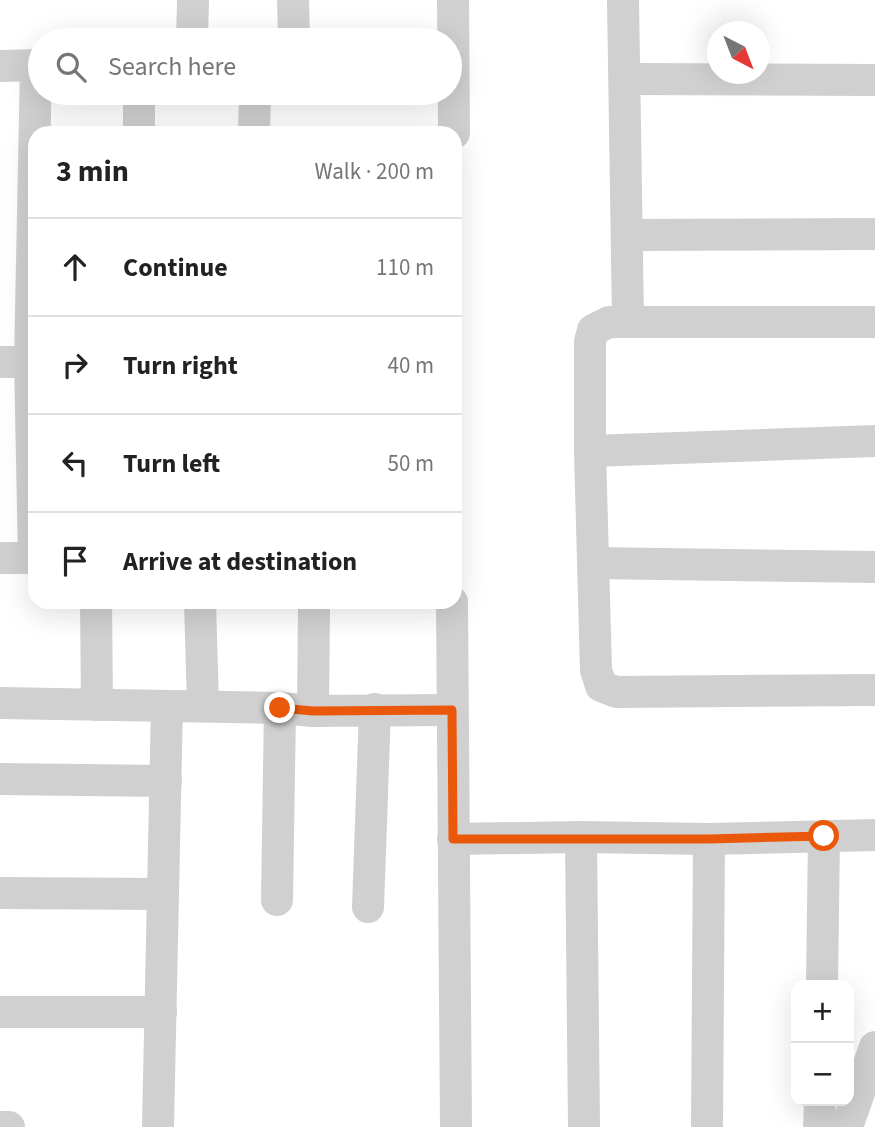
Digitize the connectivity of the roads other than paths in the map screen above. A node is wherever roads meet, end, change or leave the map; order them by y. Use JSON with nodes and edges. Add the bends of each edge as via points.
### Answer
{"nodes":[{"id":1,"x":193,"y":0,"type":"edge"},
{"id":2,"x":293,"y":0,"type":"edge"},
{"id":3,"x":453,"y":0,"type":"edge"},
{"id":4,"x":623,"y":0,"type":"edge"},
{"id":5,"x":192,"y":28,"type":"edge"},
{"id":6,"x":294,"y":28,"type":"edge"},
{"id":7,"x":453,"y":28,"type":"edge"},
{"id":8,"x":28,"y":65,"type":"edge"},
{"id":9,"x":0,"y":66,"type":"edge"},
{"id":10,"x":625,"y":79,"type":"junction"},
{"id":11,"x":875,"y":80,"type":"edge"},
{"id":12,"x":36,"y":105,"type":"edge"},
{"id":13,"x":139,"y":105,"type":"edge"},
{"id":14,"x":254,"y":105,"type":"edge"},
{"id":15,"x":453,"y":105,"type":"edge"},
{"id":16,"x":35,"y":126,"type":"edge"},
{"id":17,"x":139,"y":126,"type":"edge"},
{"id":18,"x":254,"y":126,"type":"edge"},
{"id":19,"x":454,"y":126,"type":"edge"},
{"id":20,"x":875,"y":234,"type":"edge"},
{"id":21,"x":627,"y":235,"type":"junction"},
{"id":22,"x":28,"y":251,"type":"edge"},
{"id":23,"x":628,"y":320,"type":"junction"},
{"id":24,"x":875,"y":321,"type":"edge"},
{"id":25,"x":22,"y":362,"type":"edge"},
{"id":26,"x":875,"y":441,"type":"edge"},
{"id":27,"x":590,"y":452,"type":"junction"},
{"id":28,"x":28,"y":460,"type":"edge"},
{"id":29,"x":0,"y":558,"type":"edge"},
{"id":30,"x":28,"y":558,"type":"edge"},
{"id":31,"x":594,"y":563,"type":"junction"},
{"id":32,"x":875,"y":567,"type":"edge"},
{"id":33,"x":96,"y":609,"type":"edge"},
{"id":34,"x":200,"y":609,"type":"edge"},
{"id":35,"x":314,"y":609,"type":"edge"},
{"id":36,"x":452,"y":609,"type":"edge"},
{"id":37,"x":875,"y":690,"type":"edge"},
{"id":38,"x":0,"y":703,"type":"edge"},
{"id":39,"x":97,"y":705,"type":"junction"},
{"id":40,"x":167,"y":706,"type":"junction"},
{"id":41,"x":203,"y":706,"type":"junction"},
{"id":42,"x":280,"y":708,"type":"junction"},
{"id":43,"x":376,"y":709,"type":"junction"},
{"id":44,"x":452,"y":710,"type":"junction"},
{"id":45,"x":313,"y":711,"type":"junction"},
{"id":46,"x":0,"y":779,"type":"edge"},
{"id":47,"x":166,"y":781,"type":"junction"},
{"id":48,"x":875,"y":835,"type":"edge"},
{"id":49,"x":824,"y":836,"type":"junction"},
{"id":50,"x":581,"y":838,"type":"junction"},
{"id":51,"x":453,"y":839,"type":"junction"},
{"id":52,"x":709,"y":839,"type":"junction"},
{"id":53,"x":0,"y":893,"type":"edge"},
{"id":54,"x":163,"y":894,"type":"junction"},
{"id":55,"x":276,"y":900,"type":"dead end"},
{"id":56,"x":368,"y":907,"type":"dead end"},
{"id":57,"x":822,"y":980,"type":"edge"},
{"id":58,"x":0,"y":1012,"type":"edge"},
{"id":59,"x":161,"y":1012,"type":"junction"},
{"id":60,"x":875,"y":1047,"type":"edge"},
{"id":61,"x":867,"y":1094,"type":"edge"},
{"id":62,"x":820,"y":1106,"type":"edge"},
{"id":63,"x":0,"y":1127,"type":"edge"},
{"id":64,"x":9,"y":1127,"type":"edge"},
{"id":65,"x":158,"y":1127,"type":"edge"},
{"id":66,"x":456,"y":1127,"type":"edge"},
{"id":67,"x":584,"y":1127,"type":"edge"},
{"id":68,"x":707,"y":1127,"type":"edge"},
{"id":69,"x":819,"y":1127,"type":"edge"},
{"id":70,"x":847,"y":1127,"type":"edge"}],
"edges":[{"from":1,"to":5,"type":"street"},
{"from":2,"to":6,"type":"street"},
{"from":3,"to":7,"type":"street"},
{"from":4,"to":10,"type":"street"},
{"from":8,"to":9,"type":"street"},
{"from":10,"to":11,"type":"street"},
{"from":10,"to":21,"type":"street"},
{"from":12,"to":16,"type":"street"},
{"from":13,"to":17,"type":"street"},
{"from":14,"to":18,"type":"street"},
{"from":15,"to":19,"type":"street"},
{"from":20,"to":21,"type":"street"},
{"from":21,"to":23,"type":"street"},
{"from":22,"to":25,"type":"street"},
{"from":23,"to":24,"type":"street"},
{"from":23,"to":27,"type":"street","via":[[593,330]]},
{"from":25,"to":28,"type":"street"},
{"from":26,"to":27,"type":"street"},
{"from":27,"to":31,"type":"street"},
{"from":29,"to":30,"type":"street"},
{"from":31,"to":32,"type":"street"},
{"from":31,"to":37,"type":"street","via":[[596,670],[601,686],[616,692]]},
{"from":33,"to":39,"type":"street"},
{"from":34,"to":41,"type":"street"},
{"from":35,"to":45,"type":"street"},
{"from":36,"to":44,"type":"street"},
{"from":38,"to":39,"type":"street"},
{"from":39,"to":40,"type":"street"},
{"from":40,"to":41,"type":"street"},
{"from":40,"to":47,"type":"street"},
{"from":41,"to":42,"type":"street"},
{"from":42,"to":45,"type":"street"},
{"from":42,"to":55,"type":"street"},
{"from":43,"to":44,"type":"street"},
{"from":43,"to":45,"type":"street"},
{"from":43,"to":56,"type":"street"},
{"from":44,"to":51,"type":"street"},
{"from":46,"to":47,"type":"street"},
{"from":47,"to":54,"type":"street"},
{"from":48,"to":49,"type":"street"},
{"from":49,"to":52,"type":"street"},
{"from":49,"to":57,"type":"street"},
{"from":50,"to":51,"type":"street"},
{"from":50,"to":52,"type":"street"},
{"from":50,"to":67,"type":"street"},
{"from":51,"to":66,"type":"street"},
{"from":52,"to":68,"type":"street"},
{"from":53,"to":54,"type":"street"},
{"from":54,"to":59,"type":"street"},
{"from":58,"to":59,"type":"street"},
{"from":59,"to":65,"type":"street"},
{"from":60,"to":61,"type":"street"},
{"from":61,"to":70,"type":"street"},
{"from":62,"to":69,"type":"street"},
{"from":63,"to":64,"type":"street"}]}
